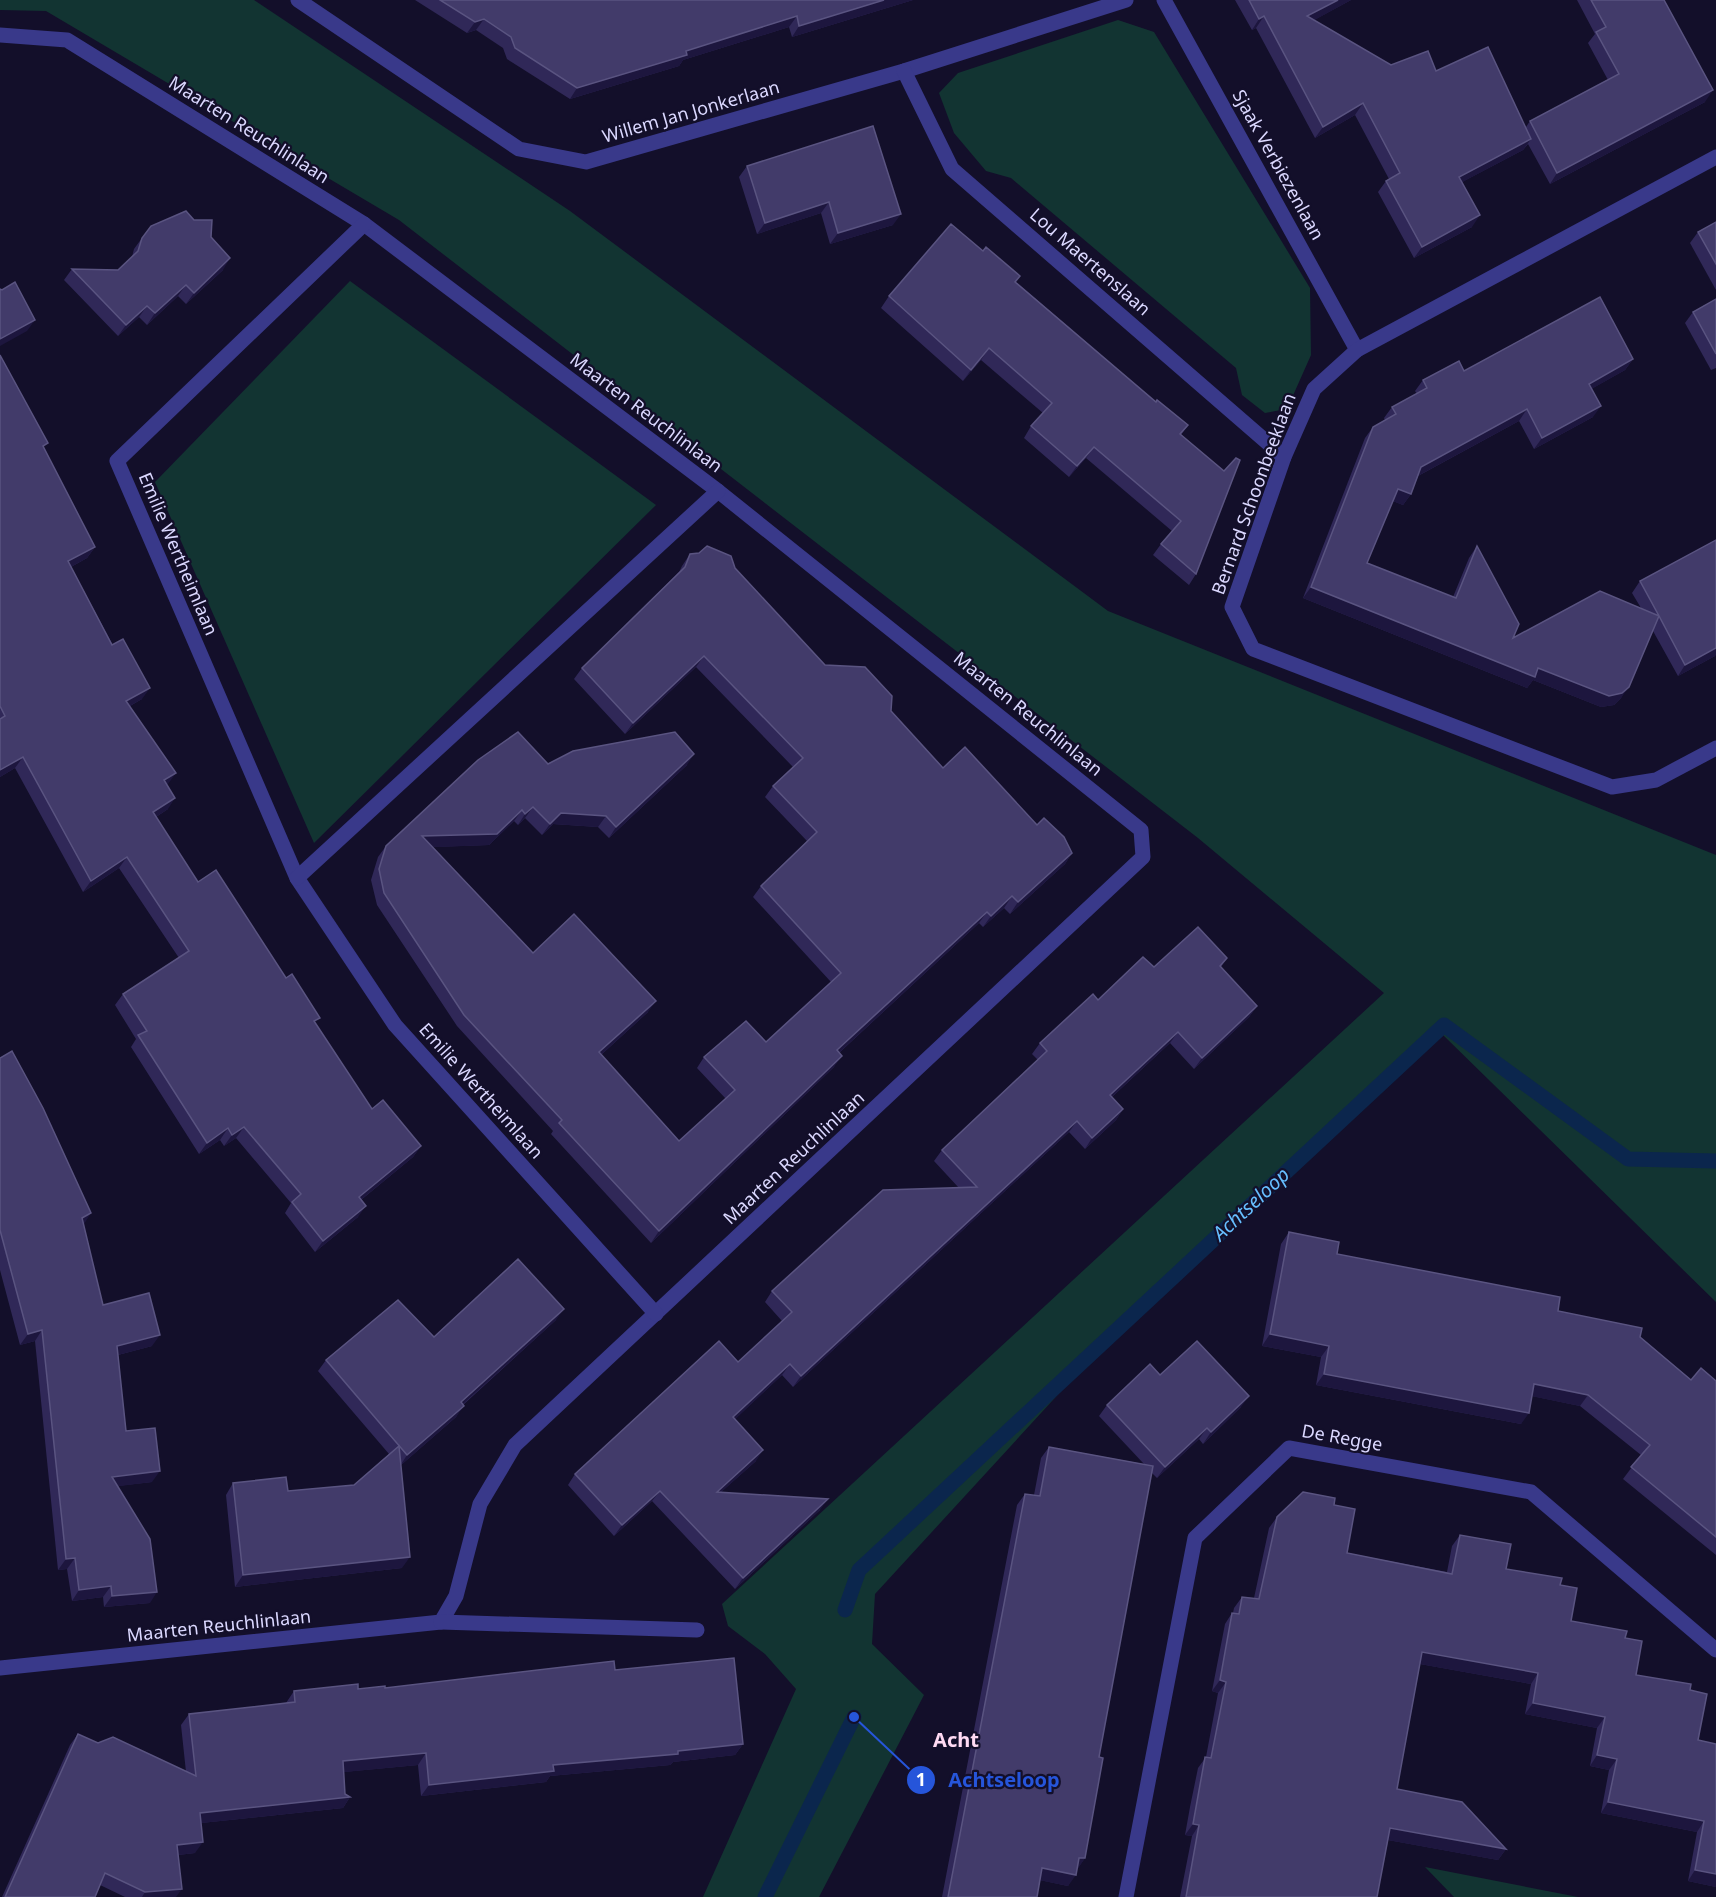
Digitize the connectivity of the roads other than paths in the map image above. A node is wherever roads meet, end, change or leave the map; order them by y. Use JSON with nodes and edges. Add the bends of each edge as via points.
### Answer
{"nodes":[{"id":1,"x":298,"y":0,"type":"edge"},
{"id":2,"x":1126,"y":0,"type":"edge"},
{"id":3,"x":1164,"y":0,"type":"edge"},
{"id":4,"x":0,"y":35,"type":"edge"},
{"id":5,"x":904,"y":70,"type":"junction"},
{"id":6,"x":1716,"y":157,"type":"edge"},
{"id":7,"x":364,"y":224,"type":"junction"},
{"id":8,"x":1357,"y":350,"type":"junction"},
{"id":9,"x":1284,"y":457,"type":"junction"},
{"id":10,"x":718,"y":491,"type":"junction"},
{"id":11,"x":1716,"y":747,"type":"edge"},
{"id":12,"x":297,"y":878,"type":"junction"},
{"id":13,"x":656,"y":1314,"type":"junction"},
{"id":14,"x":441,"y":1622,"type":"junction"},
{"id":15,"x":698,"y":1630,"type":"dead end"},
{"id":16,"x":1716,"y":1650,"type":"edge"},
{"id":17,"x":0,"y":1668,"type":"edge"},
{"id":18,"x":1126,"y":1897,"type":"edge"}],
"edges":[{"from":1,"to":5,"type":"street","name":"Willem Jan Jonkerlaan","via":[[519,149],[586,162]]},
{"from":2,"to":5,"type":"street","name":"Willem Jan Jonkerlaan"},
{"from":3,"to":8,"type":"street","name":"Sjaak Verbiezenlaan"},
{"from":4,"to":7,"type":"street","name":"Maarten Reuchlinlaan","via":[[68,40]]},
{"from":5,"to":9,"type":"street","name":"Lou Maertenslaan","via":[[952,169]]},
{"from":6,"to":8,"type":"street","name":"Bernard Schoonbeeklaan"},
{"from":7,"to":10,"type":"street","name":"Maarten Reuchlinlaan"},
{"from":7,"to":12,"type":"street","name":"Emilie Wertheimlaan","via":[[117,461]]},
{"from":8,"to":9,"type":"street","name":"Bernard Schoonbeeklaan","via":[[1314,389]]},
{"from":9,"to":11,"type":"street","name":"Bernard Schoonbeeklaan","via":[[1232,607],[1253,649],[1612,787],[1656,780]]},
{"from":10,"to":12,"type":"street"},
{"from":10,"to":13,"type":"street","name":"Maarten Reuchlinlaan","via":[[1141,830],[1143,857]]},
{"from":12,"to":13,"type":"street","name":"Emilie Wertheimlaan","via":[[395,1025]]},
{"from":13,"to":14,"type":"street","name":"Maarten Reuchlinlaan","via":[[515,1444],[480,1504],[456,1596]]},
{"from":14,"to":15,"type":"street","name":"Maarten Reuchlinlaan"},
{"from":14,"to":17,"type":"street","name":"Maarten Reuchlinlaan"},
{"from":16,"to":18,"type":"street","name":"De Regge","via":[[1532,1492],[1289,1448],[1195,1538]]}]}
